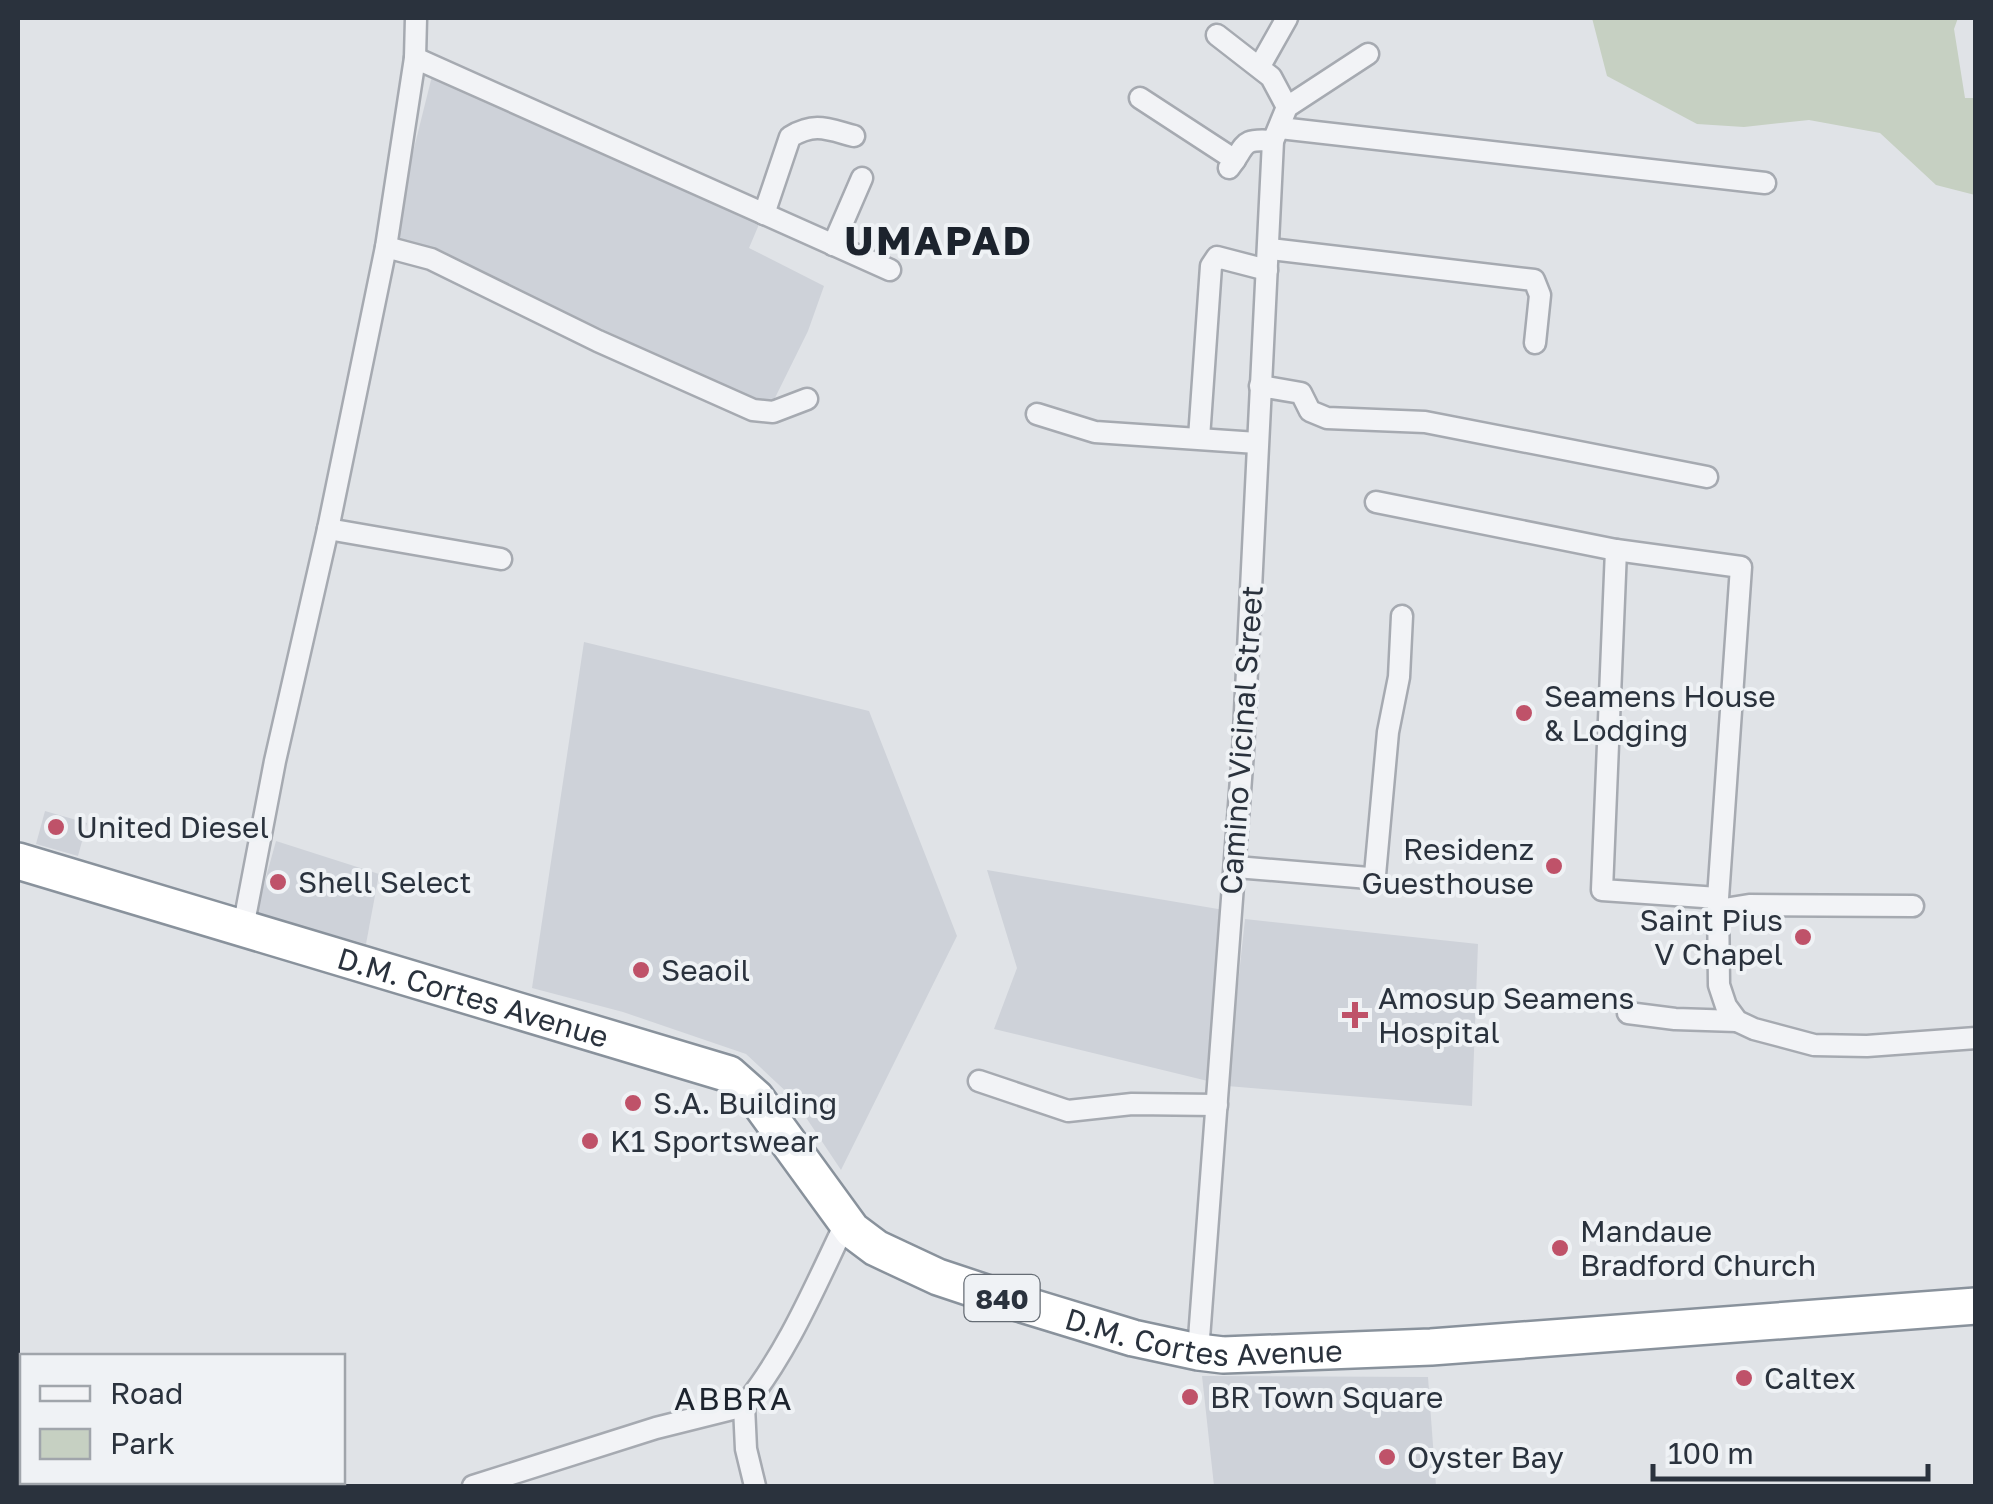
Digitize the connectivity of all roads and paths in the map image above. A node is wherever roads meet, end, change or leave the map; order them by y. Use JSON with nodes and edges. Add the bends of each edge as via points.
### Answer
{"nodes":[{"id":1,"x":416,"y":18,"type":"edge"},
{"id":2,"x":1286,"y":18,"type":"edge"},
{"id":3,"x":1216,"y":35,"type":"dead end"},
{"id":4,"x":1368,"y":54,"type":"dead end"},
{"id":5,"x":415,"y":58,"type":"junction"},
{"id":6,"x":1260,"y":66,"type":"junction"},
{"id":7,"x":1140,"y":98,"type":"dead end"},
{"id":8,"x":1286,"y":107,"type":"junction"},
{"id":9,"x":1276,"y":134,"type":"junction"},
{"id":10,"x":854,"y":136,"type":"dead end"},
{"id":11,"x":862,"y":178,"type":"dead end"},
{"id":12,"x":1765,"y":183,"type":"dead end"},
{"id":13,"x":764,"y":214,"type":"junction"},
{"id":14,"x":833,"y":245,"type":"junction"},
{"id":15,"x":386,"y":247,"type":"junction"},
{"id":16,"x":1269,"y":260,"type":"junction"},
{"id":17,"x":890,"y":270,"type":"dead end"},
{"id":18,"x":1535,"y":344,"type":"dead end"},
{"id":19,"x":1260,"y":386,"type":"junction"},
{"id":20,"x":807,"y":399,"type":"dead end"},
{"id":21,"x":1037,"y":414,"type":"dead end"},
{"id":22,"x":1199,"y":438,"type":"junction"},
{"id":23,"x":1257,"y":443,"type":"junction"},
{"id":24,"x":1707,"y":477,"type":"dead end"},
{"id":25,"x":1376,"y":502,"type":"dead end"},
{"id":26,"x":328,"y":529,"type":"junction"},
{"id":27,"x":1616,"y":550,"type":"junction"},
{"id":28,"x":501,"y":559,"type":"dead end"},
{"id":29,"x":1402,"y":616,"type":"dead end"},
{"id":30,"x":18,"y":861,"type":"edge"},
{"id":31,"x":1236,"y":867,"type":"junction"},
{"id":32,"x":1718,"y":904,"type":"junction"},
{"id":33,"x":1913,"y":906,"type":"dead end"},
{"id":34,"x":243,"y":928,"type":"junction"},
{"id":35,"x":1628,"y":1013,"type":"dead end"},
{"id":36,"x":1737,"y":1021,"type":"junction"},
{"id":37,"x":1976,"y":1038,"type":"edge"},
{"id":38,"x":979,"y":1082,"type":"dead end"},
{"id":39,"x":1217,"y":1105,"type":"junction"},
{"id":40,"x":846,"y":1222,"type":"junction"},
{"id":41,"x":1976,"y":1306,"type":"edge"},
{"id":42,"x":1198,"y":1352,"type":"junction"},
{"id":43,"x":744,"y":1406,"type":"junction"},
{"id":44,"x":473,"y":1486,"type":"edge"},
{"id":45,"x":755,"y":1486,"type":"edge"}],
"edges":[{"from":1,"to":5,"type":"street"},
{"from":2,"to":6,"type":"street"},
{"from":3,"to":6,"type":"street"},
{"from":4,"to":8,"type":"street"},
{"from":5,"to":13,"type":"street"},
{"from":5,"to":15,"type":"street"},
{"from":6,"to":8,"type":"street"},
{"from":7,"to":9,"type":"street","via":[[1232,164],[1244,143]]},
{"from":8,"to":9,"type":"street","name":"Camino Vicinal Street"},
{"from":9,"to":12,"type":"street"},
{"from":9,"to":16,"type":"street","name":"Camino Vicinal Street"},
{"from":10,"to":13,"type":"street","via":[[817,126],[790,137]]},
{"from":11,"to":14,"type":"street"},
{"from":13,"to":14,"type":"street"},
{"from":14,"to":17,"type":"street"},
{"from":15,"to":20,"type":"street","via":[[431,259],[753,410],[773,412]]},
{"from":15,"to":26,"type":"street"},
{"from":16,"to":18,"type":"street","via":[[1534,280],[1540,296]]},
{"from":16,"to":19,"type":"street","name":"Camino Vicinal Street"},
{"from":16,"to":22,"type":"street","via":[[1217,257],[1211,266]]},
{"from":19,"to":23,"type":"street","name":"Camino Vicinal Street"},
{"from":19,"to":24,"type":"street","via":[[1301,393],[1310,411],[1326,418],[1424,422]]},
{"from":21,"to":22,"type":"street","via":[[1096,432]]},
{"from":22,"to":23,"type":"street"},
{"from":23,"to":31,"type":"street","name":"Camino Vicinal Street"},
{"from":25,"to":27,"type":"street"},
{"from":26,"to":28,"type":"street"},
{"from":26,"to":34,"type":"street"},
{"from":27,"to":32,"type":"street","via":[[1602,890]]},
{"from":27,"to":32,"type":"street","via":[[1740,567]]},
{"from":29,"to":31,"type":"street","via":[[1374,875]]},
{"from":30,"to":34,"type":"highway","name":"D.M. Cortes Avenue","number":"840"},
{"from":31,"to":39,"type":"street","name":"Camino Vicinal Street"},
{"from":32,"to":33,"type":"street"},
{"from":32,"to":36,"type":"street","via":[[1718,986]]},
{"from":34,"to":40,"type":"highway","name":"D.M. Cortes Avenue","number":"840","via":[[728,1074],[756,1098]]},
{"from":35,"to":36,"type":"street"},
{"from":36,"to":37,"type":"street","via":[[1814,1045]]},
{"from":38,"to":39,"type":"street","via":[[1068,1110]]},
{"from":39,"to":42,"type":"street","name":"Camino Vicinal Street"},
{"from":40,"to":42,"type":"highway","name":"D.M. Cortes Avenue","number":"840","via":[[876,1248],[938,1277]]},
{"from":40,"to":43,"type":"street","via":[[772,1367]]},
{"from":41,"to":42,"type":"highway","name":"D.M. Cortes Avenue","number":"840","via":[[1431,1347]]},
{"from":43,"to":44,"type":"street"},
{"from":43,"to":45,"type":"street"}]}
